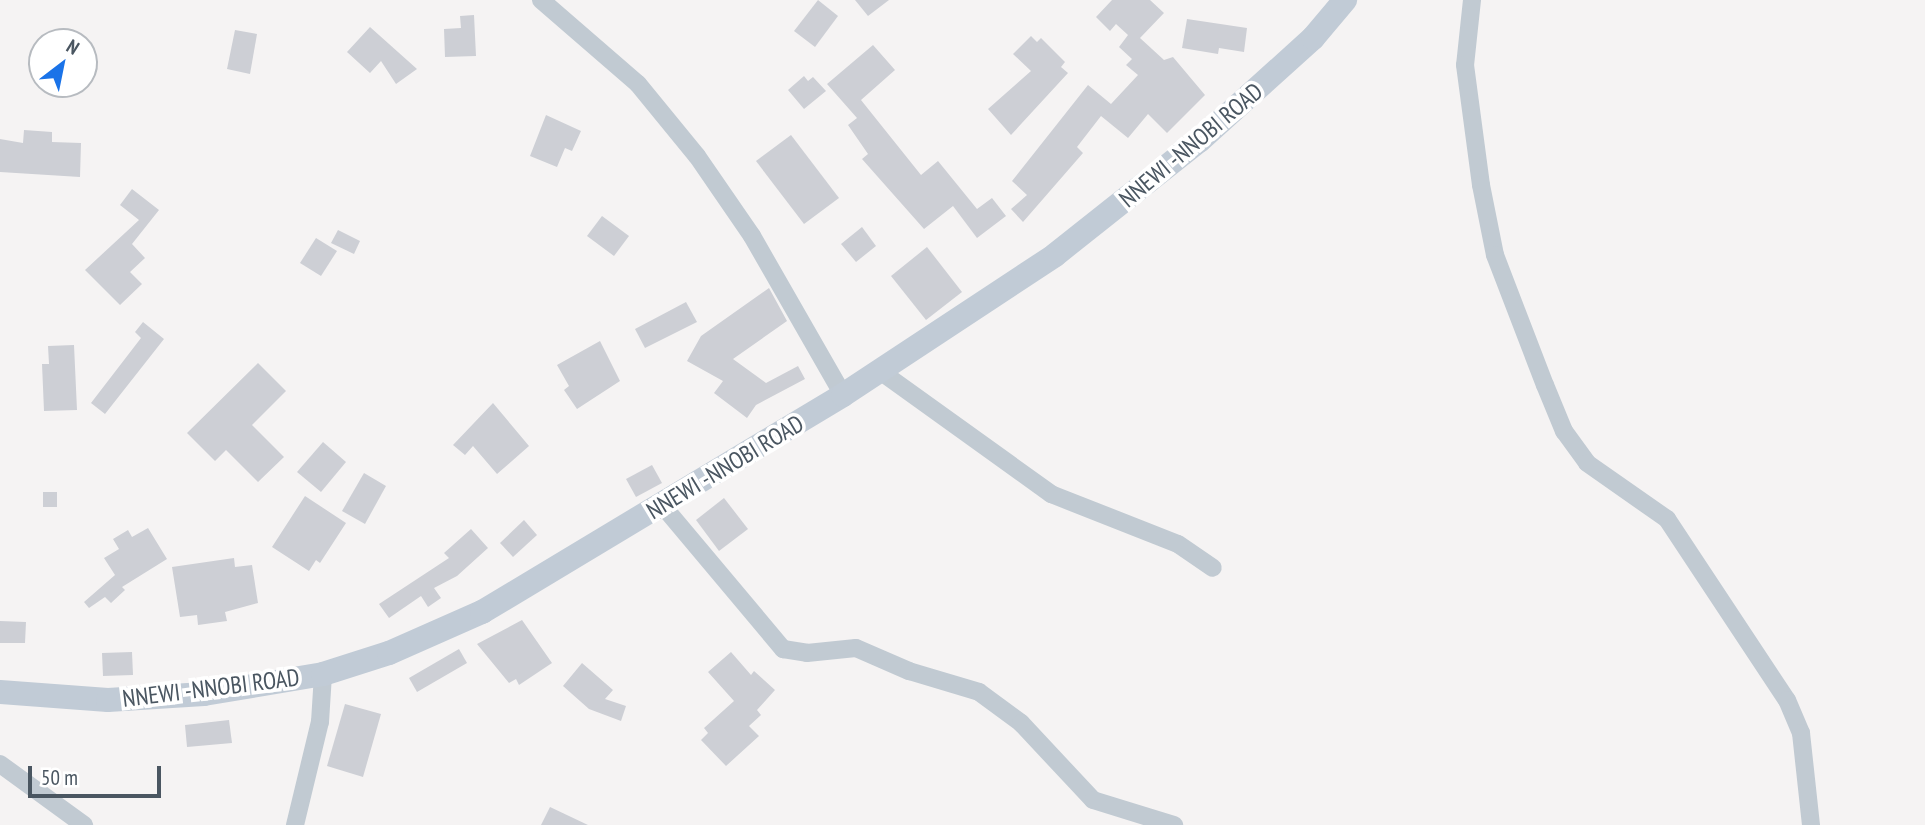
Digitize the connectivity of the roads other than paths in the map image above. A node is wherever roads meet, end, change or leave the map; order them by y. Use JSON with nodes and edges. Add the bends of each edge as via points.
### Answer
{"nodes":[{"id":1,"x":541,"y":0,"type":"edge"},
{"id":2,"x":1345,"y":0,"type":"edge"},
{"id":3,"x":1472,"y":0,"type":"edge"},
{"id":4,"x":880,"y":371,"type":"junction"},
{"id":5,"x":843,"y":395,"type":"junction"},
{"id":6,"x":663,"y":506,"type":"junction"},
{"id":7,"x":1213,"y":568,"type":"dead end"},
{"id":8,"x":323,"y":674,"type":"junction"},
{"id":9,"x":0,"y":692,"type":"edge"},
{"id":10,"x":0,"y":764,"type":"edge"},
{"id":11,"x":73,"y":822,"type":"edge"},
{"id":12,"x":295,"y":825,"type":"edge"},
{"id":13,"x":1174,"y":825,"type":"edge"},
{"id":14,"x":1811,"y":825,"type":"edge"}],
"edges":[{"from":1,"to":5,"type":"street","via":[[638,84],[697,156],[752,236]]},
{"from":2,"to":4,"type":"main road","name":"NNEWI -NNOBI ROAD","via":[[1313,38],[1150,183],[1055,255]]},
{"from":3,"to":14,"type":"street","via":[[1465,65],[1481,185],[1495,255],[1545,385],[1564,431],[1587,463],[1667,519],[1787,700],[1801,733]]},
{"from":4,"to":5,"type":"main road","name":"NNEWI -NNOBI ROAD"},
{"from":4,"to":7,"type":"street","via":[[1051,494],[1178,544]]},
{"from":5,"to":6,"type":"main road","name":"NNEWI -NNOBI ROAD"},
{"from":6,"to":8,"type":"main road","name":"NNEWI -NNOBI ROAD","via":[[482,612],[389,653]]},
{"from":6,"to":13,"type":"street","via":[[783,649],[807,653],[856,648],[979,692],[1021,723],[1093,800]]},
{"from":8,"to":9,"type":"main road","name":"NNEWI -NNOBI ROAD","via":[[204,694],[108,700]]},
{"from":8,"to":12,"type":"street","via":[[320,722]]},
{"from":10,"to":11,"type":"street"}]}
